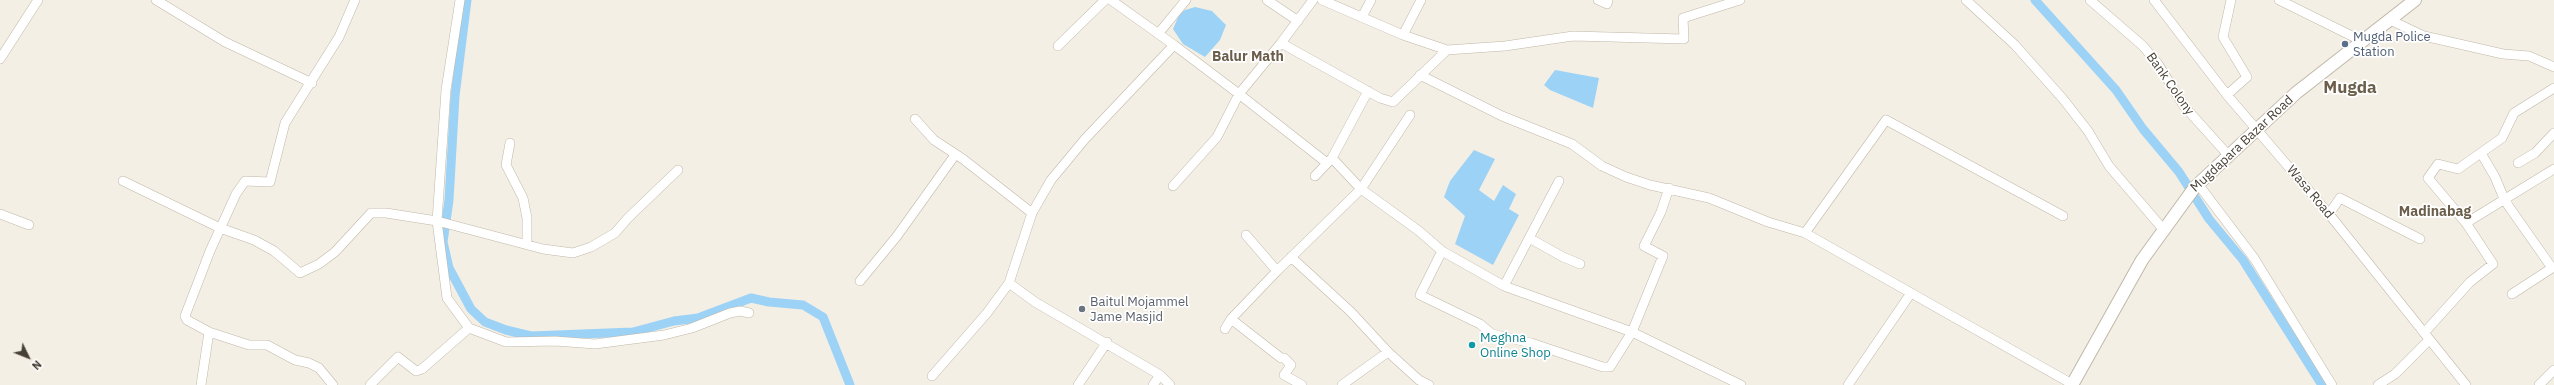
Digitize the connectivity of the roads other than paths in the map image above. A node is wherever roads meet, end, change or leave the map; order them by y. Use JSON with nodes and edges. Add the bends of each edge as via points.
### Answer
{"nodes":[{"id":1,"x":38,"y":0,"type":"edge"},
{"id":2,"x":156,"y":0,"type":"edge"},
{"id":3,"x":355,"y":0,"type":"edge"},
{"id":4,"x":460,"y":0,"type":"edge"},
{"id":5,"x":1105,"y":0,"type":"edge"},
{"id":6,"x":1112,"y":0,"type":"edge"},
{"id":7,"x":1186,"y":0,"type":"edge"},
{"id":8,"x":1267,"y":0,"type":"edge"},
{"id":9,"x":1313,"y":0,"type":"edge"},
{"id":10,"x":1322,"y":0,"type":"edge"},
{"id":11,"x":1371,"y":0,"type":"edge"},
{"id":12,"x":1421,"y":0,"type":"edge"},
{"id":13,"x":1598,"y":0,"type":"edge"},
{"id":14,"x":1608,"y":0,"type":"edge"},
{"id":15,"x":1740,"y":0,"type":"edge"},
{"id":16,"x":1966,"y":0,"type":"edge"},
{"id":17,"x":2090,"y":0,"type":"edge"},
{"id":18,"x":2154,"y":0,"type":"edge"},
{"id":19,"x":2230,"y":0,"type":"edge"},
{"id":20,"x":2279,"y":0,"type":"edge"},
{"id":21,"x":2415,"y":0,"type":"edge"},
{"id":22,"x":1362,"y":17,"type":"junction"},
{"id":23,"x":2390,"y":20,"type":"junction"},
{"id":24,"x":1298,"y":21,"type":"junction"},
{"id":25,"x":1158,"y":34,"type":"junction"},
{"id":26,"x":1403,"y":35,"type":"junction"},
{"id":27,"x":2362,"y":41,"type":"junction"},
{"id":28,"x":1281,"y":43,"type":"junction"},
{"id":29,"x":1058,"y":46,"type":"dead end"},
{"id":30,"x":1174,"y":46,"type":"junction"},
{"id":31,"x":1447,"y":50,"type":"junction"},
{"id":32,"x":0,"y":58,"type":"edge"},
{"id":33,"x":2554,"y":67,"type":"edge"},
{"id":34,"x":1420,"y":75,"type":"junction"},
{"id":35,"x":312,"y":83,"type":"junction"},
{"id":36,"x":2554,"y":88,"type":"edge"},
{"id":37,"x":1368,"y":91,"type":"junction"},
{"id":38,"x":1239,"y":94,"type":"junction"},
{"id":39,"x":2227,"y":95,"type":"junction"},
{"id":40,"x":1410,"y":115,"type":"dead end"},
{"id":41,"x":915,"y":119,"type":"dead end"},
{"id":42,"x":2257,"y":129,"type":"junction"},
{"id":43,"x":2554,"y":133,"type":"edge"},
{"id":44,"x":510,"y":143,"type":"dead end"},
{"id":45,"x":2480,"y":153,"type":"junction"},
{"id":46,"x":955,"y":155,"type":"junction"},
{"id":47,"x":2229,"y":156,"type":"junction"},
{"id":48,"x":1329,"y":160,"type":"junction"},
{"id":49,"x":2518,"y":163,"type":"dead end"},
{"id":50,"x":2554,"y":169,"type":"edge"},
{"id":51,"x":678,"y":170,"type":"dead end"},
{"id":52,"x":1315,"y":176,"type":"dead end"},
{"id":53,"x":123,"y":180,"type":"dead end"},
{"id":54,"x":1559,"y":181,"type":"dead end"},
{"id":55,"x":2196,"y":185,"type":"junction"},
{"id":56,"x":1173,"y":186,"type":"dead end"},
{"id":57,"x":1669,"y":188,"type":"junction"},
{"id":58,"x":1361,"y":189,"type":"junction"},
{"id":59,"x":2505,"y":201,"type":"junction"},
{"id":60,"x":1032,"y":213,"type":"junction"},
{"id":61,"x":0,"y":214,"type":"edge"},
{"id":62,"x":2329,"y":214,"type":"junction"},
{"id":63,"x":2064,"y":216,"type":"dead end"},
{"id":64,"x":439,"y":222,"type":"junction"},
{"id":65,"x":2466,"y":223,"type":"junction"},
{"id":66,"x":29,"y":225,"type":"dead end"},
{"id":67,"x":220,"y":228,"type":"junction"},
{"id":68,"x":2163,"y":229,"type":"junction"},
{"id":69,"x":1805,"y":233,"type":"junction"},
{"id":70,"x":1246,"y":235,"type":"dead end"},
{"id":71,"x":1529,"y":238,"type":"junction"},
{"id":72,"x":2420,"y":239,"type":"dead end"},
{"id":73,"x":527,"y":243,"type":"junction"},
{"id":74,"x":1442,"y":251,"type":"junction"},
{"id":75,"x":1292,"y":257,"type":"junction"},
{"id":76,"x":1580,"y":264,"type":"dead end"},
{"id":77,"x":1277,"y":271,"type":"junction"},
{"id":78,"x":860,"y":281,"type":"dead end"},
{"id":79,"x":1009,"y":283,"type":"junction"},
{"id":80,"x":1504,"y":286,"type":"junction"},
{"id":81,"x":1911,"y":293,"type":"junction"},
{"id":82,"x":2512,"y":294,"type":"dead end"},
{"id":83,"x":749,"y":313,"type":"dead end"},
{"id":84,"x":1231,"y":319,"type":"junction"},
{"id":85,"x":469,"y":328,"type":"junction"},
{"id":86,"x":1225,"y":329,"type":"dead end"},
{"id":87,"x":210,"y":332,"type":"junction"},
{"id":88,"x":1632,"y":332,"type":"junction"},
{"id":89,"x":2426,"y":336,"type":"junction"},
{"id":90,"x":1107,"y":342,"type":"junction"},
{"id":91,"x":1388,"y":352,"type":"junction"},
{"id":92,"x":2554,"y":370,"type":"edge"},
{"id":93,"x":1160,"y":375,"type":"junction"},
{"id":94,"x":932,"y":376,"type":"dead end"},
{"id":95,"x":2072,"y":384,"type":"edge"},
{"id":96,"x":201,"y":385,"type":"edge"},
{"id":97,"x":333,"y":385,"type":"edge"},
{"id":98,"x":370,"y":385,"type":"edge"},
{"id":99,"x":1078,"y":385,"type":"edge"},
{"id":100,"x":1153,"y":385,"type":"edge"},
{"id":101,"x":1170,"y":385,"type":"edge"},
{"id":102,"x":1302,"y":385,"type":"edge"},
{"id":103,"x":1342,"y":385,"type":"edge"},
{"id":104,"x":1429,"y":385,"type":"edge"},
{"id":105,"x":1741,"y":385,"type":"edge"},
{"id":106,"x":1848,"y":385,"type":"edge"},
{"id":107,"x":2332,"y":385,"type":"edge"},
{"id":108,"x":2378,"y":385,"type":"edge"},
{"id":109,"x":2466,"y":385,"type":"edge"},
{"id":110,"x":2539,"y":385,"type":"edge"}],
"edges":[{"from":1,"to":32,"type":"street"},
{"from":2,"to":35,"type":"street","via":[[225,42]]},
{"from":3,"to":35,"type":"street","via":[[339,37]]},
{"from":4,"to":64,"type":"street","via":[[446,90]]},
{"from":5,"to":29,"type":"street"},
{"from":6,"to":25,"type":"street"},
{"from":7,"to":25,"type":"street"},
{"from":8,"to":24,"type":"street"},
{"from":9,"to":24,"type":"street"},
{"from":10,"to":22,"type":"street"},
{"from":11,"to":22,"type":"street"},
{"from":12,"to":26,"type":"street"},
{"from":13,"to":14,"type":"street","via":[[1607,4]]},
{"from":15,"to":31,"type":"street","via":[[1683,18],[1684,39],[1573,36],[1505,46]]},
{"from":16,"to":68,"type":"street","via":[[2015,45],[2063,99],[2109,166]]},
{"from":17,"to":47,"type":"street","name":"Bank Colony","via":[[2143,46],[2158,64],[2184,106]]},
{"from":18,"to":39,"type":"street","name":"Wasa Road"},
{"from":19,"to":39,"type":"street","via":[[2223,37],[2246,77]]},
{"from":20,"to":27,"type":"street"},
{"from":21,"to":23,"type":"street","name":"Mugdapara Bazar Road"},
{"from":22,"to":26,"type":"street"},
{"from":23,"to":27,"type":"street","name":"Mugdapara Bazar Road"},
{"from":23,"to":33,"type":"street","via":[[2424,36],[2503,54],[2529,56]]},
{"from":24,"to":28,"type":"street"},
{"from":25,"to":30,"type":"street"},
{"from":26,"to":31,"type":"street"},
{"from":27,"to":42,"type":"street","name":"Mugdapara Bazar Road","via":[[2296,93]]},
{"from":28,"to":37,"type":"street"},
{"from":28,"to":38,"type":"street"},
{"from":30,"to":38,"type":"street"},
{"from":30,"to":60,"type":"street","via":[[1085,138],[1050,180]]},
{"from":31,"to":34,"type":"street"},
{"from":34,"to":37,"type":"street","via":[[1393,102]]},
{"from":34,"to":57,"type":"street","via":[[1502,116],[1572,144],[1602,166],[1626,178]]},
{"from":35,"to":67,"type":"street","via":[[286,123],[270,182],[245,181]]},
{"from":36,"to":45,"type":"street","via":[[2514,114],[2502,138]]},
{"from":37,"to":48,"type":"street"},
{"from":38,"to":48,"type":"street"},
{"from":38,"to":56,"type":"street","via":[[1217,137]]},
{"from":39,"to":42,"type":"street","name":"Wasa Road"},
{"from":40,"to":58,"type":"street"},
{"from":41,"to":46,"type":"street","via":[[934,140]]},
{"from":42,"to":47,"type":"street","name":"Mugdapara Bazar Road"},
{"from":42,"to":62,"type":"street","name":"Wasa Road"},
{"from":43,"to":49,"type":"street","via":[[2535,153]]},
{"from":44,"to":73,"type":"street","via":[[506,165],[523,198],[527,218]]},
{"from":45,"to":59,"type":"street","via":[[2495,177]]},
{"from":45,"to":65,"type":"street","via":[[2458,169],[2438,164],[2428,178]]},
{"from":46,"to":60,"type":"street"},
{"from":46,"to":78,"type":"street","via":[[897,236]]},
{"from":47,"to":55,"type":"street","name":"Mugdapara Bazar Road"},
{"from":48,"to":52,"type":"street"},
{"from":48,"to":58,"type":"street"},
{"from":50,"to":59,"type":"street"},
{"from":51,"to":73,"type":"street","via":[[615,233],[591,247],[573,253],[548,250]]},
{"from":53,"to":67,"type":"street"},
{"from":54,"to":71,"type":"street"},
{"from":55,"to":68,"type":"street","name":"Mugdapara Bazar Road"},
{"from":55,"to":107,"type":"street","via":[[2254,258]]},
{"from":57,"to":69,"type":"street","via":[[1709,198],[1768,222]]},
{"from":57,"to":88,"type":"street","via":[[1661,212],[1644,246],[1663,256]]},
{"from":58,"to":74,"type":"street"},
{"from":58,"to":75,"type":"street"},
{"from":59,"to":65,"type":"street"},
{"from":59,"to":82,"type":"street","via":[[2552,268]]},
{"from":60,"to":79,"type":"street"},
{"from":61,"to":66,"type":"street"},
{"from":62,"to":72,"type":"street","via":[[2340,198]]},
{"from":62,"to":89,"type":"street","name":"Wasa Road"},
{"from":63,"to":69,"type":"street","via":[[1886,120]]},
{"from":64,"to":67,"type":"street","via":[[371,213],[335,252],[320,264],[300,273],[274,251],[254,240]]},
{"from":64,"to":73,"type":"street"},
{"from":64,"to":85,"type":"street","via":[[447,298]]},
{"from":65,"to":89,"type":"street","via":[[2493,264],[2470,282]]},
{"from":67,"to":87,"type":"street","via":[[185,316],[187,320]]},
{"from":68,"to":95,"type":"street","name":"Mugdapara Bazar Road","via":[[2138,267]]},
{"from":69,"to":81,"type":"street"},
{"from":70,"to":77,"type":"street"},
{"from":71,"to":76,"type":"street"},
{"from":71,"to":80,"type":"street"},
{"from":74,"to":80,"type":"street"},
{"from":74,"to":88,"type":"street","via":[[1420,295],[1480,324],[1492,334],[1610,367]]},
{"from":75,"to":77,"type":"street"},
{"from":75,"to":91,"type":"street","via":[[1351,312]]},
{"from":77,"to":84,"type":"street"},
{"from":79,"to":90,"type":"street","via":[[1035,302]]},
{"from":79,"to":94,"type":"street","via":[[987,313]]},
{"from":80,"to":88,"type":"street"},
{"from":81,"to":95,"type":"street"},
{"from":81,"to":106,"type":"street"},
{"from":83,"to":85,"type":"street","via":[[730,313],[692,328],[664,335],[595,344],[555,341],[506,342]]},
{"from":84,"to":86,"type":"street"},
{"from":84,"to":102,"type":"street","via":[[1280,358],[1284,358],[1291,365],[1284,375]]},
{"from":85,"to":98,"type":"street","via":[[422,369],[416,371],[398,357]]},
{"from":87,"to":96,"type":"street"},
{"from":87,"to":97,"type":"street","via":[[249,345],[267,345],[295,360],[309,363],[319,368]]},
{"from":88,"to":105,"type":"street"},
{"from":89,"to":108,"type":"street","via":[[2395,374]]},
{"from":89,"to":109,"type":"street","name":"Wasa Road"},
{"from":90,"to":93,"type":"street"},
{"from":90,"to":99,"type":"street"},
{"from":91,"to":103,"type":"street"},
{"from":91,"to":104,"type":"street","via":[[1419,380]]},
{"from":92,"to":110,"type":"street"},
{"from":93,"to":100,"type":"street"},
{"from":93,"to":101,"type":"street"}]}
